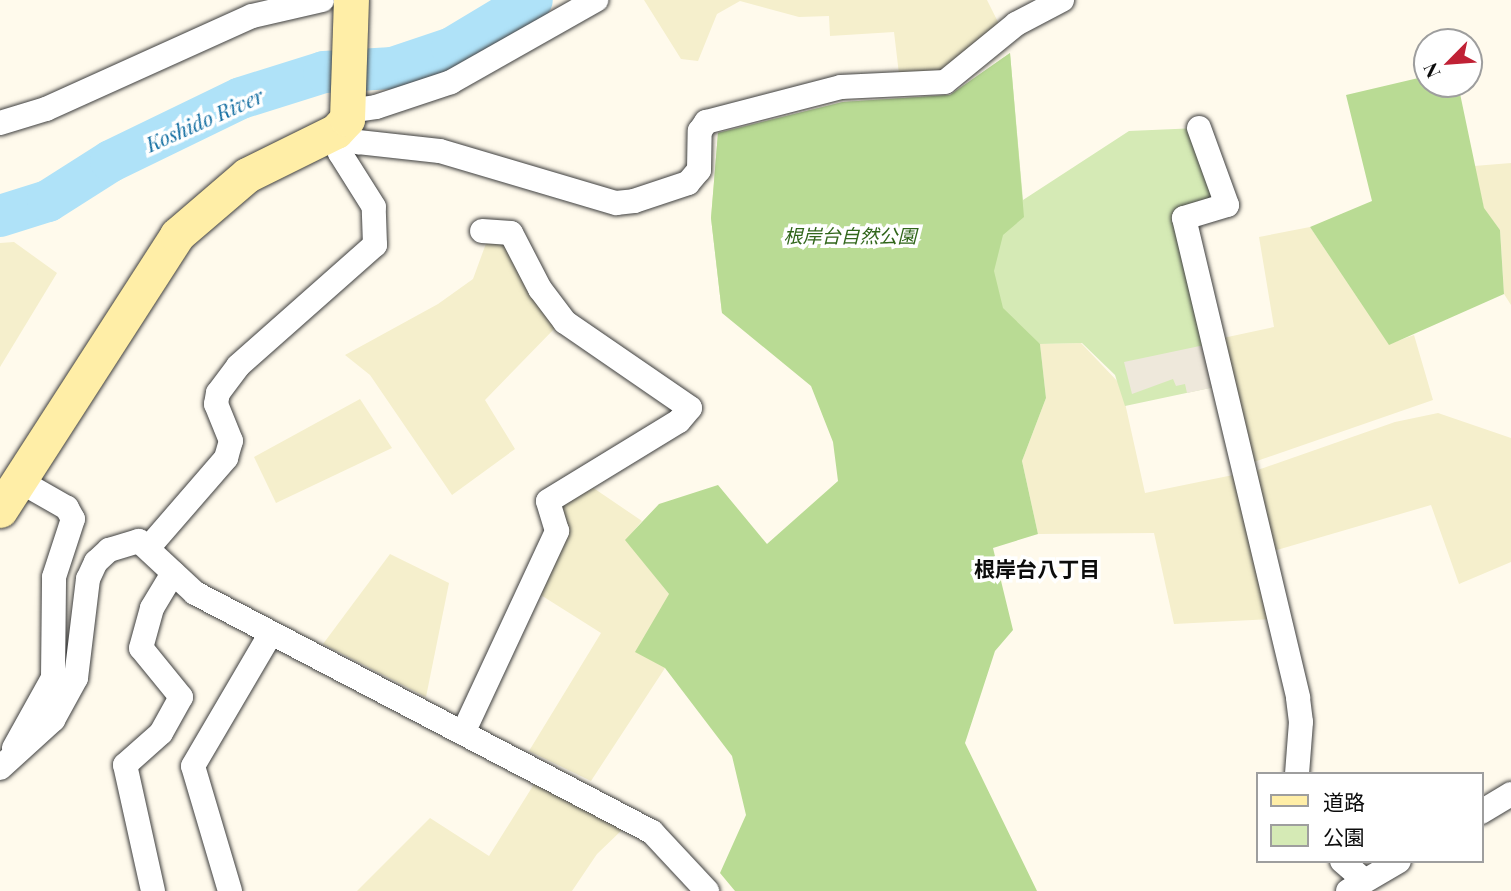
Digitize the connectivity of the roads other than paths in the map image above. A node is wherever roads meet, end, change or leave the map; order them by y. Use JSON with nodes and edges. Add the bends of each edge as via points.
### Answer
{"nodes":[{"id":1,"x":322,"y":0,"type":"edge"},
{"id":2,"x":351,"y":0,"type":"edge"},
{"id":3,"x":596,"y":0,"type":"edge"},
{"id":4,"x":1062,"y":0,"type":"edge"},
{"id":5,"x":345,"y":114,"type":"junction"},
{"id":6,"x":0,"y":123,"type":"edge"},
{"id":7,"x":1199,"y":128,"type":"dead end"},
{"id":8,"x":482,"y":231,"type":"dead end"},
{"id":9,"x":18,"y":480,"type":"junction"},
{"id":10,"x":0,"y":510,"type":"edge"},
{"id":11,"x":149,"y":547,"type":"junction"},
{"id":12,"x":173,"y":573,"type":"junction"},
{"id":13,"x":271,"y":633,"type":"junction"},
{"id":14,"x":463,"y":733,"type":"junction"},
{"id":15,"x":2,"y":767,"type":"edge"},
{"id":16,"x":1297,"y":772,"type":"edge"},
{"id":17,"x":1511,"y":794,"type":"edge"},
{"id":18,"x":1483,"y":811,"type":"edge"},
{"id":19,"x":1343,"y":863,"type":"edge"},
{"id":20,"x":1395,"y":863,"type":"edge"},
{"id":21,"x":1356,"y":885,"type":"edge"},
{"id":22,"x":153,"y":891,"type":"edge"},
{"id":23,"x":230,"y":891,"type":"edge"},
{"id":24,"x":708,"y":891,"type":"edge"}],
"edges":[{"from":1,"to":6,"type":"street","via":[[252,16],[46,109]]},
{"from":2,"to":5,"type":"street"},
{"from":3,"to":5,"type":"street","via":[[451,82]]},
{"from":4,"to":5,"type":"street","via":[[1016,24],[945,82],[841,87],[706,122],[700,131],[699,170],[688,183],[635,201],[617,203],[440,151],[358,142]]},
{"from":5,"to":9,"type":"street","via":[[247,175],[177,235]]},
{"from":5,"to":11,"type":"street","via":[[340,153],[374,207],[375,245],[238,366],[218,393],[216,404],[231,441],[226,458]]},
{"from":7,"to":16,"type":"street","via":[[1227,205],[1184,218],[1298,698]]},
{"from":8,"to":14,"type":"street","via":[[511,233],[540,289],[565,322],[690,408],[679,421],[548,501],[557,531]]},
{"from":9,"to":10,"type":"street"},
{"from":9,"to":15,"type":"street","via":[[67,508],[73,519],[54,578],[53,678]]},
{"from":11,"to":12,"type":"street"},
{"from":11,"to":15,"type":"street","via":[[139,541],[125,543],[96,562],[88,579],[76,678],[53,720]]},
{"from":12,"to":13,"type":"street","via":[[195,593]]},
{"from":12,"to":22,"type":"street","via":[[152,608],[141,648],[181,697],[161,733],[125,765]]},
{"from":13,"to":14,"type":"street"},
{"from":13,"to":23,"type":"street","via":[[193,766]]},
{"from":14,"to":24,"type":"street","via":[[652,832]]},
{"from":17,"to":18,"type":"street"},
{"from":19,"to":21,"type":"street"},
{"from":20,"to":21,"type":"street"}]}
